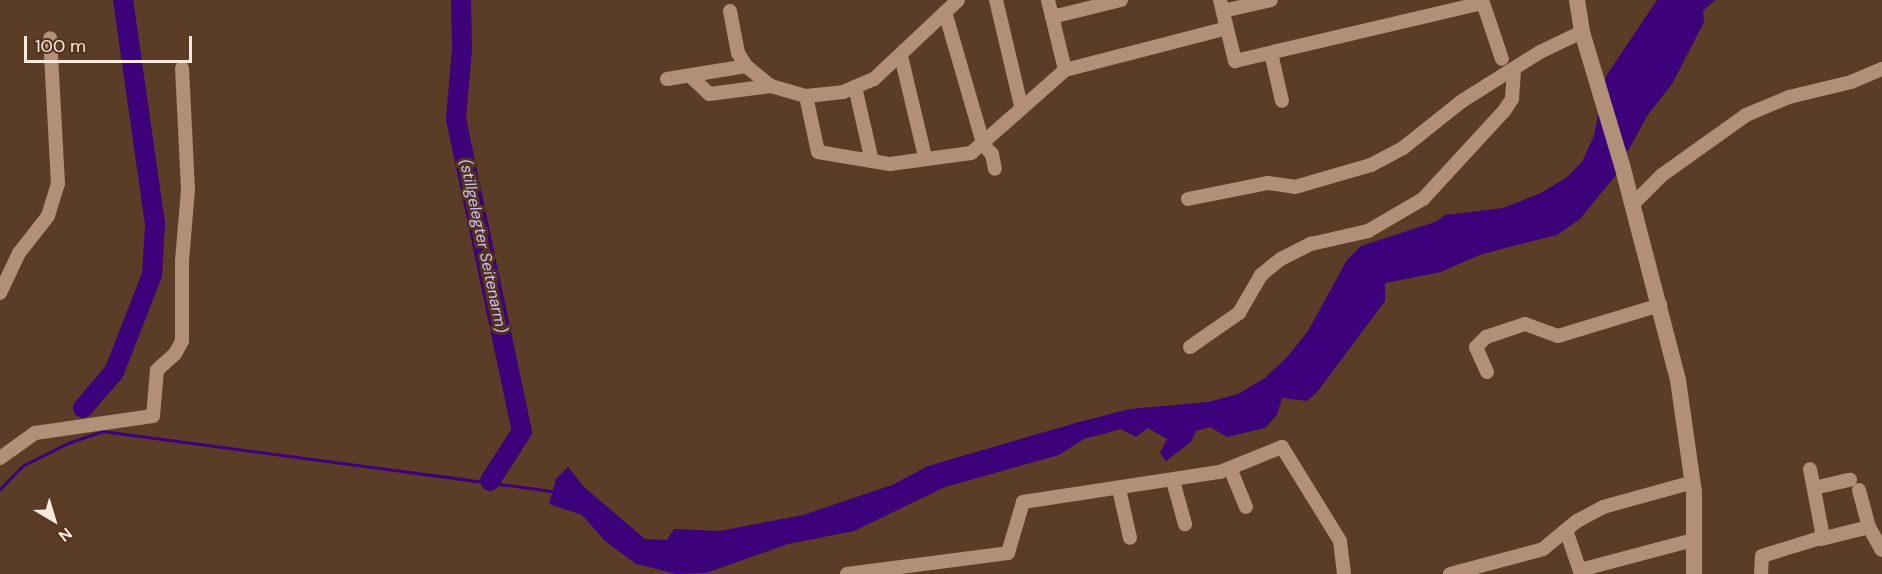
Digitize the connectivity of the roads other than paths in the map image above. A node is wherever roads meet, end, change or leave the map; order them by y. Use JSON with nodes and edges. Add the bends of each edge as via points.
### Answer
{"nodes":[{"id":1,"x":958,"y":0,"type":"edge"},
{"id":2,"x":996,"y":0,"type":"edge"},
{"id":3,"x":1048,"y":0,"type":"edge"},
{"id":4,"x":1121,"y":0,"type":"edge"},
{"id":5,"x":1271,"y":0,"type":"edge"},
{"id":6,"x":1577,"y":0,"type":"edge"},
{"id":7,"x":1482,"y":2,"type":"edge"},
{"id":8,"x":1221,"y":5,"type":"edge"},
{"id":9,"x":730,"y":11,"type":"dead end"},
{"id":10,"x":945,"y":12,"type":"junction"},
{"id":11,"x":1052,"y":17,"type":"junction"},
{"id":12,"x":1227,"y":28,"type":"junction"},
{"id":13,"x":1582,"y":32,"type":"junction"},
{"id":14,"x":50,"y":38,"type":"dead end"},
{"id":15,"x":1271,"y":53,"type":"junction"},
{"id":16,"x":901,"y":56,"type":"junction"},
{"id":17,"x":1502,"y":59,"type":"dead end"},
{"id":18,"x":746,"y":66,"type":"junction"},
{"id":19,"x":182,"y":68,"type":"dead end"},
{"id":20,"x":1882,"y":69,"type":"edge"},
{"id":21,"x":1065,"y":70,"type":"junction"},
{"id":22,"x":1514,"y":70,"type":"junction"},
{"id":23,"x":690,"y":76,"type":"junction"},
{"id":24,"x":667,"y":80,"type":"dead end"},
{"id":25,"x":771,"y":86,"type":"junction"},
{"id":26,"x":855,"y":87,"type":"junction"},
{"id":27,"x":806,"y":96,"type":"junction"},
{"id":28,"x":1282,"y":100,"type":"dead end"},
{"id":29,"x":1021,"y":106,"type":"junction"},
{"id":30,"x":984,"y":146,"type":"junction"},
{"id":31,"x":926,"y":157,"type":"junction"},
{"id":32,"x":872,"y":161,"type":"junction"},
{"id":33,"x":995,"y":169,"type":"dead end"},
{"id":34,"x":1188,"y":198,"type":"dead end"},
{"id":35,"x":1632,"y":205,"type":"junction"},
{"id":36,"x":6,"y":263,"type":"edge"},
{"id":37,"x":0,"y":293,"type":"edge"},
{"id":38,"x":1660,"y":305,"type":"junction"},
{"id":39,"x":1190,"y":347,"type":"dead end"},
{"id":40,"x":1487,"y":372,"type":"dead end"},
{"id":41,"x":0,"y":458,"type":"edge"},
{"id":42,"x":1230,"y":468,"type":"junction"},
{"id":43,"x":1810,"y":469,"type":"dead end"},
{"id":44,"x":1173,"y":481,"type":"junction"},
{"id":45,"x":1693,"y":482,"type":"junction"},
{"id":46,"x":1814,"y":488,"type":"junction"},
{"id":47,"x":1119,"y":489,"type":"junction"},
{"id":48,"x":1246,"y":507,"type":"dead end"},
{"id":49,"x":1185,"y":524,"type":"dead end"},
{"id":50,"x":1869,"y":527,"type":"junction"},
{"id":51,"x":1566,"y":530,"type":"junction"},
{"id":52,"x":1130,"y":538,"type":"dead end"},
{"id":53,"x":1693,"y":540,"type":"junction"},
{"id":54,"x":1821,"y":540,"type":"junction"},
{"id":55,"x":1882,"y":550,"type":"edge"},
{"id":56,"x":945,"y":568,"type":"edge"},
{"id":57,"x":886,"y":572,"type":"edge"},
{"id":58,"x":1464,"y":572,"type":"edge"},
{"id":59,"x":1581,"y":572,"type":"edge"},
{"id":60,"x":847,"y":574,"type":"edge"},
{"id":61,"x":1344,"y":574,"type":"edge"},
{"id":62,"x":1450,"y":574,"type":"edge"},
{"id":63,"x":1694,"y":574,"type":"edge"},
{"id":64,"x":1761,"y":574,"type":"edge"}],
"edges":[{"from":1,"to":10,"type":"street"},
{"from":2,"to":29,"type":"street"},
{"from":3,"to":11,"type":"street"},
{"from":4,"to":11,"type":"street"},
{"from":5,"to":8,"type":"street"},
{"from":6,"to":13,"type":"street"},
{"from":7,"to":15,"type":"street"},
{"from":7,"to":17,"type":"street"},
{"from":8,"to":12,"type":"street"},
{"from":9,"to":18,"type":"street","via":[[738,53]]},
{"from":10,"to":16,"type":"street"},
{"from":10,"to":30,"type":"street"},
{"from":11,"to":21,"type":"street"},
{"from":12,"to":15,"type":"street","via":[[1235,61]]},
{"from":12,"to":21,"type":"street"},
{"from":13,"to":22,"type":"street"},
{"from":13,"to":35,"type":"street"},
{"from":14,"to":36,"type":"street","via":[[58,184],[48,216]]},
{"from":15,"to":28,"type":"street"},
{"from":16,"to":26,"type":"street","via":[[874,79]]},
{"from":16,"to":31,"type":"street"},
{"from":18,"to":23,"type":"street"},
{"from":18,"to":25,"type":"street"},
{"from":19,"to":41,"type":"street","via":[[188,190],[182,261],[182,340],[175,354],[157,370],[153,416],[35,433]]},
{"from":20,"to":35,"type":"street","via":[[1746,115],[1662,175]]},
{"from":21,"to":29,"type":"street"},
{"from":22,"to":34,"type":"street","via":[[1462,101],[1403,148],[1371,165],[1294,187],[1268,183]]},
{"from":22,"to":39,"type":"street","via":[[1512,99],[1504,111],[1423,199],[1368,231],[1311,244],[1281,259],[1261,275],[1239,313]]},
{"from":23,"to":24,"type":"street"},
{"from":23,"to":25,"type":"street","via":[[709,94]]},
{"from":25,"to":27,"type":"street"},
{"from":26,"to":27,"type":"street"},
{"from":26,"to":32,"type":"street"},
{"from":27,"to":32,"type":"street","via":[[818,152]]},
{"from":29,"to":30,"type":"street","via":[[996,128]]},
{"from":30,"to":31,"type":"street","via":[[971,153]]},
{"from":30,"to":33,"type":"street","via":[[992,154]]},
{"from":31,"to":32,"type":"street","via":[[890,164]]},
{"from":35,"to":38,"type":"street"},
{"from":36,"to":37,"type":"street"},
{"from":38,"to":40,"type":"street","via":[[1558,336],[1525,324],[1486,337],[1476,347]]},
{"from":38,"to":45,"type":"street","via":[[1678,380]]},
{"from":42,"to":44,"type":"street"},
{"from":42,"to":48,"type":"street"},
{"from":42,"to":61,"type":"street","via":[[1282,447],[1340,541]]},
{"from":43,"to":46,"type":"street"},
{"from":44,"to":47,"type":"street"},
{"from":44,"to":49,"type":"street"},
{"from":45,"to":51,"type":"street","via":[[1603,507]]},
{"from":45,"to":53,"type":"street"},
{"from":46,"to":50,"type":"street","via":[[1855,485]]},
{"from":46,"to":54,"type":"street","via":[[1823,531]]},
{"from":47,"to":52,"type":"street"},
{"from":47,"to":56,"type":"street","via":[[1023,502],[1008,553]]},
{"from":50,"to":54,"type":"street"},
{"from":50,"to":55,"type":"street"},
{"from":51,"to":58,"type":"street","via":[[1543,549]]},
{"from":51,"to":59,"type":"street"},
{"from":53,"to":59,"type":"street"},
{"from":53,"to":63,"type":"street"},
{"from":54,"to":64,"type":"street","via":[[1762,556]]},
{"from":56,"to":57,"type":"street"},
{"from":57,"to":60,"type":"street"},
{"from":58,"to":62,"type":"street"}]}
